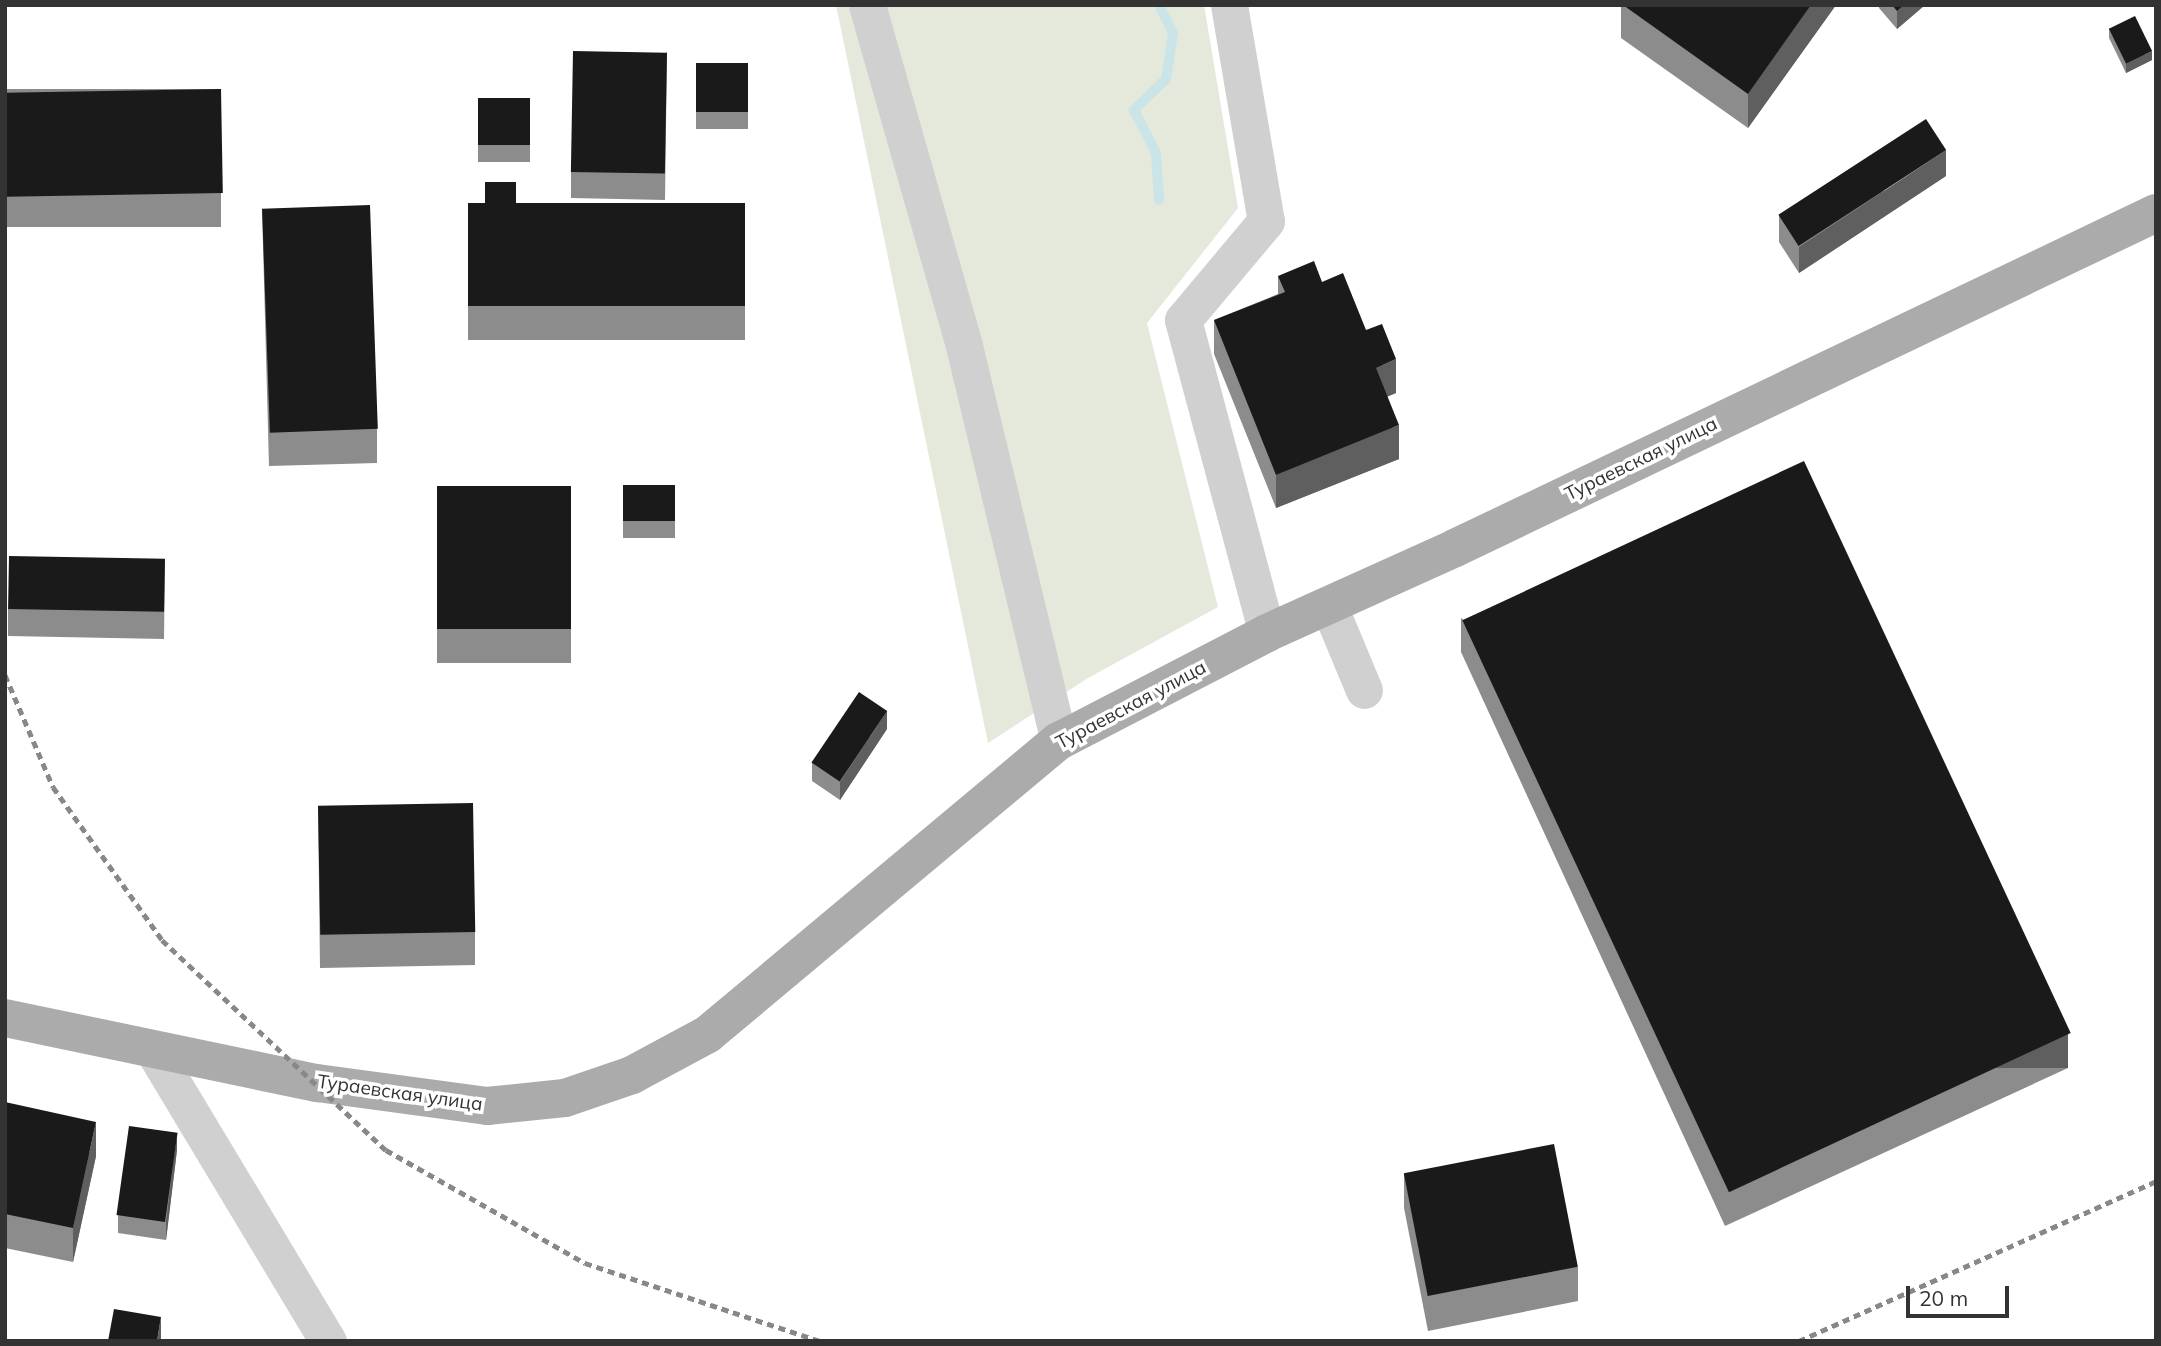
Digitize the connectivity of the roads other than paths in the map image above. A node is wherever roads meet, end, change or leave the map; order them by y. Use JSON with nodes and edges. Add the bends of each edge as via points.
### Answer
{"nodes":[{"id":1,"x":867,"y":5,"type":"edge"},
{"id":2,"x":1229,"y":5,"type":"edge"},
{"id":3,"x":2156,"y":213,"type":"edge"},
{"id":4,"x":1329,"y":606,"type":"junction"},
{"id":5,"x":1267,"y":633,"type":"junction"},
{"id":6,"x":1364,"y":690,"type":"dead end"},
{"id":7,"x":1059,"y":741,"type":"junction"},
{"id":8,"x":5,"y":1018,"type":"edge"},
{"id":9,"x":153,"y":1050,"type":"junction"},
{"id":10,"x":328,"y":1341,"type":"edge"}],
"edges":[{"from":1,"to":7,"type":"lane","via":[[964,346]]},
{"from":2,"to":5,"type":"lane","via":[[1266,221],[1183,320]]},
{"from":3,"to":4,"type":"main road","name":"Тураевская улица"},
{"from":4,"to":5,"type":"main road","name":"Тураевская улица"},
{"from":4,"to":6,"type":"lane"},
{"from":5,"to":7,"type":"main road","name":"Тураевская улица"},
{"from":7,"to":9,"type":"main road","name":"Тураевская улица","via":[[708,1034],[632,1075],[565,1098],[487,1107],[317,1083]]},
{"from":8,"to":9,"type":"main road","name":"Тураевская улица"},
{"from":9,"to":10,"type":"lane"}]}
